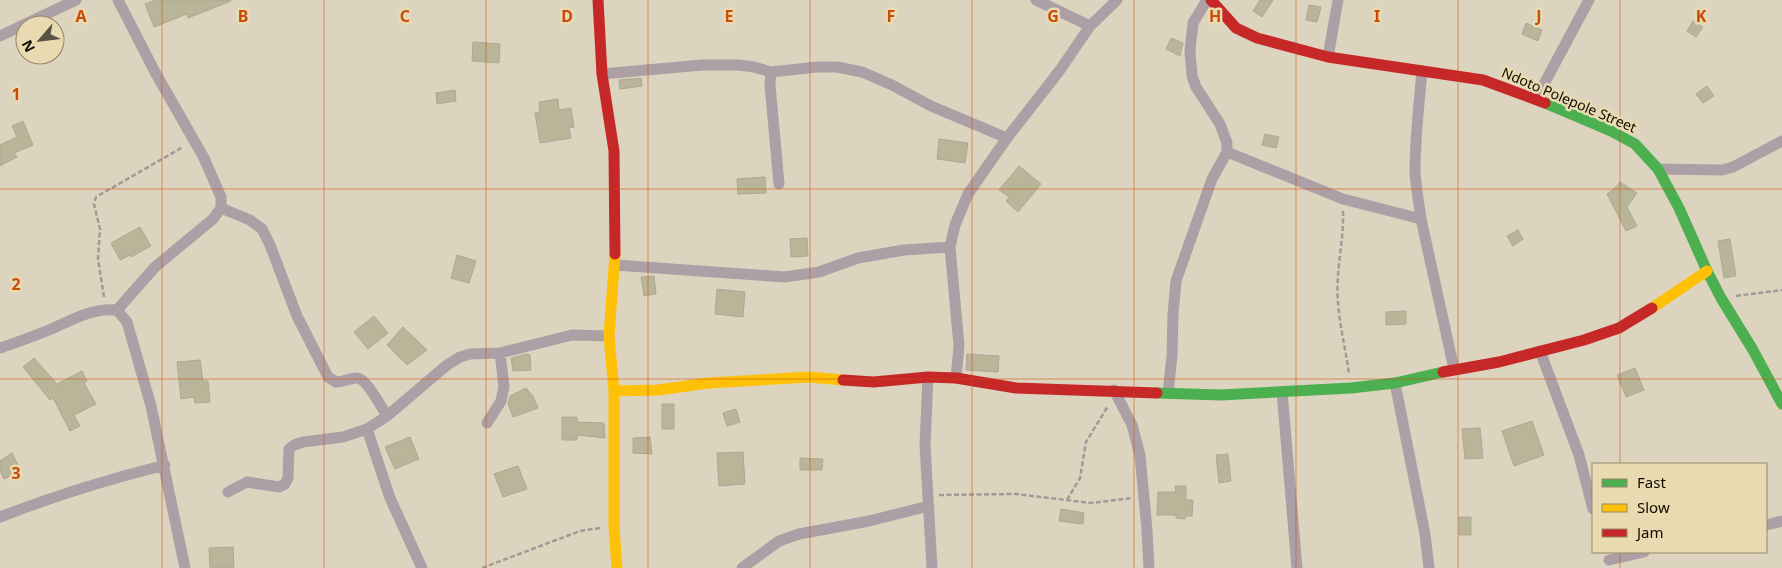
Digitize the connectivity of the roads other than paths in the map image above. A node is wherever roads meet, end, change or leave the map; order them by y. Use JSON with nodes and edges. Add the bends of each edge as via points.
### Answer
{"nodes":[{"id":1,"x":76,"y":0,"type":"edge"},
{"id":2,"x":118,"y":0,"type":"edge"},
{"id":3,"x":598,"y":0,"type":"edge"},
{"id":4,"x":1036,"y":0,"type":"edge"},
{"id":5,"x":1117,"y":0,"type":"edge"},
{"id":6,"x":1209,"y":0,"type":"edge"},
{"id":7,"x":1338,"y":0,"type":"edge"},
{"id":8,"x":1590,"y":0,"type":"edge"},
{"id":9,"x":1090,"y":26,"type":"junction"},
{"id":10,"x":0,"y":36,"type":"edge"},
{"id":11,"x":1328,"y":56,"type":"junction"},
{"id":12,"x":1422,"y":71,"type":"junction"},
{"id":13,"x":771,"y":72,"type":"junction"},
{"id":14,"x":602,"y":74,"type":"junction"},
{"id":15,"x":1536,"y":99,"type":"junction"},
{"id":16,"x":1007,"y":138,"type":"junction"},
{"id":17,"x":1782,"y":141,"type":"edge"},
{"id":18,"x":1227,"y":152,"type":"junction"},
{"id":19,"x":1658,"y":169,"type":"junction"},
{"id":20,"x":779,"y":184,"type":"dead end"},
{"id":21,"x":221,"y":208,"type":"junction"},
{"id":22,"x":1421,"y":219,"type":"junction"},
{"id":23,"x":950,"y":247,"type":"junction"},
{"id":24,"x":615,"y":265,"type":"junction"},
{"id":25,"x":1707,"y":271,"type":"junction"},
{"id":26,"x":111,"y":309,"type":"junction"},
{"id":27,"x":609,"y":336,"type":"junction"},
{"id":28,"x":0,"y":348,"type":"edge"},
{"id":29,"x":1540,"y":351,"type":"junction"},
{"id":30,"x":500,"y":353,"type":"junction"},
{"id":31,"x":1454,"y":368,"type":"junction"},
{"id":32,"x":928,"y":377,"type":"junction"},
{"id":33,"x":956,"y":378,"type":"junction"},
{"id":34,"x":1394,"y":383,"type":"junction"},
{"id":35,"x":614,"y":391,"type":"junction"},
{"id":36,"x":1115,"y":392,"type":"junction"},
{"id":37,"x":1168,"y":392,"type":"junction"},
{"id":38,"x":1282,"y":392,"type":"junction"},
{"id":39,"x":1781,"y":399,"type":"edge"},
{"id":40,"x":387,"y":416,"type":"junction"},
{"id":41,"x":487,"y":423,"type":"dead end"},
{"id":42,"x":367,"y":428,"type":"junction"},
{"id":43,"x":165,"y":465,"type":"junction"},
{"id":44,"x":228,"y":492,"type":"dead end"},
{"id":45,"x":928,"y":500,"type":"junction"},
{"id":46,"x":1592,"y":505,"type":"edge"},
{"id":47,"x":0,"y":517,"type":"edge"},
{"id":48,"x":1782,"y":521,"type":"edge"},
{"id":49,"x":1767,"y":525,"type":"edge"},
{"id":50,"x":1640,"y":553,"type":"edge"},
{"id":51,"x":1608,"y":560,"type":"edge"},
{"id":52,"x":185,"y":568,"type":"edge"},
{"id":53,"x":422,"y":568,"type":"edge"},
{"id":54,"x":617,"y":568,"type":"edge"},
{"id":55,"x":742,"y":568,"type":"edge"},
{"id":56,"x":932,"y":568,"type":"edge"},
{"id":57,"x":1149,"y":568,"type":"edge"},
{"id":58,"x":1297,"y":568,"type":"edge"},
{"id":59,"x":1429,"y":568,"type":"edge"}],
"edges":[{"from":1,"to":10,"type":"street"},
{"from":2,"to":21,"type":"street","via":[[194,140],[218,190]]},
{"from":3,"to":14,"type":"street"},
{"from":4,"to":9,"type":"street"},
{"from":5,"to":9,"type":"street"},
{"from":6,"to":11,"type":"street","name":"Ndoto Polepole Street","via":[[1236,28],[1282,46]]},
{"from":6,"to":18,"type":"street","via":[[1193,23],[1192,76],[1220,124]]},
{"from":7,"to":11,"type":"street"},
{"from":8,"to":15,"type":"street"},
{"from":9,"to":16,"type":"street"},
{"from":11,"to":12,"type":"street","name":"Ndoto Polepole Street"},
{"from":12,"to":15,"type":"street","name":"Ndoto Polepole Street","via":[[1483,80]]},
{"from":12,"to":22,"type":"street","via":[[1415,174]]},
{"from":13,"to":14,"type":"street","via":[[746,66],[712,65]]},
{"from":13,"to":16,"type":"street","via":[[837,67],[862,72],[930,106]]},
{"from":13,"to":20,"type":"street"},
{"from":14,"to":24,"type":"street","via":[[614,152]]},
{"from":15,"to":19,"type":"street","name":"Ndoto Polepole Street","via":[[1635,144]]},
{"from":16,"to":23,"type":"street","via":[[968,194]]},
{"from":17,"to":19,"type":"street","via":[[1734,167],[1722,170]]},
{"from":18,"to":22,"type":"street","via":[[1343,200]]},
{"from":18,"to":37,"type":"street","via":[[1212,179],[1176,281]]},
{"from":19,"to":25,"type":"street","name":"Ndoto Polepole Street"},
{"from":21,"to":26,"type":"street","via":[[213,219]]},
{"from":21,"to":40,"type":"street","via":[[250,220],[262,229],[297,316],[328,377],[336,382],[362,380]]},
{"from":22,"to":31,"type":"street"},
{"from":23,"to":24,"type":"street","via":[[858,258],[819,272],[785,277]]},
{"from":23,"to":33,"type":"street","via":[[959,346]]},
{"from":24,"to":27,"type":"street"},
{"from":25,"to":29,"type":"street","via":[[1619,328]]},
{"from":25,"to":39,"type":"street","name":"Ndoto Polepole Street"},
{"from":26,"to":28,"type":"street","via":[[93,311]]},
{"from":26,"to":43,"type":"street","via":[[127,322]]},
{"from":27,"to":30,"type":"street","via":[[572,335]]},
{"from":27,"to":35,"type":"street"},
{"from":29,"to":31,"type":"street","via":[[1499,362]]},
{"from":29,"to":46,"type":"street","via":[[1579,455]]},
{"from":30,"to":40,"type":"street","via":[[460,357]]},
{"from":30,"to":41,"type":"street","via":[[504,387],[501,401]]},
{"from":31,"to":34,"type":"street"},
{"from":32,"to":33,"type":"street"},
{"from":32,"to":35,"type":"street","via":[[874,382],[809,377]]},
{"from":32,"to":45,"type":"street","via":[[925,445]]},
{"from":33,"to":36,"type":"street","via":[[1016,388]]},
{"from":34,"to":38,"type":"street"},
{"from":34,"to":59,"type":"street"},
{"from":35,"to":54,"type":"street"},
{"from":36,"to":37,"type":"street"},
{"from":36,"to":57,"type":"street","via":[[1132,425],[1140,456]]},
{"from":37,"to":38,"type":"street","via":[[1221,395]]},
{"from":38,"to":58,"type":"street"},
{"from":40,"to":42,"type":"street"},
{"from":42,"to":44,"type":"street","via":[[343,437],[294,445],[289,449],[288,478],[279,487],[247,482]]},
{"from":42,"to":53,"type":"street","via":[[390,498]]},
{"from":43,"to":47,"type":"street"},
{"from":43,"to":52,"type":"street"},
{"from":45,"to":55,"type":"street","via":[[869,521],[779,541]]},
{"from":45,"to":56,"type":"street"},
{"from":48,"to":49,"type":"street"},
{"from":50,"to":51,"type":"street"}]}
